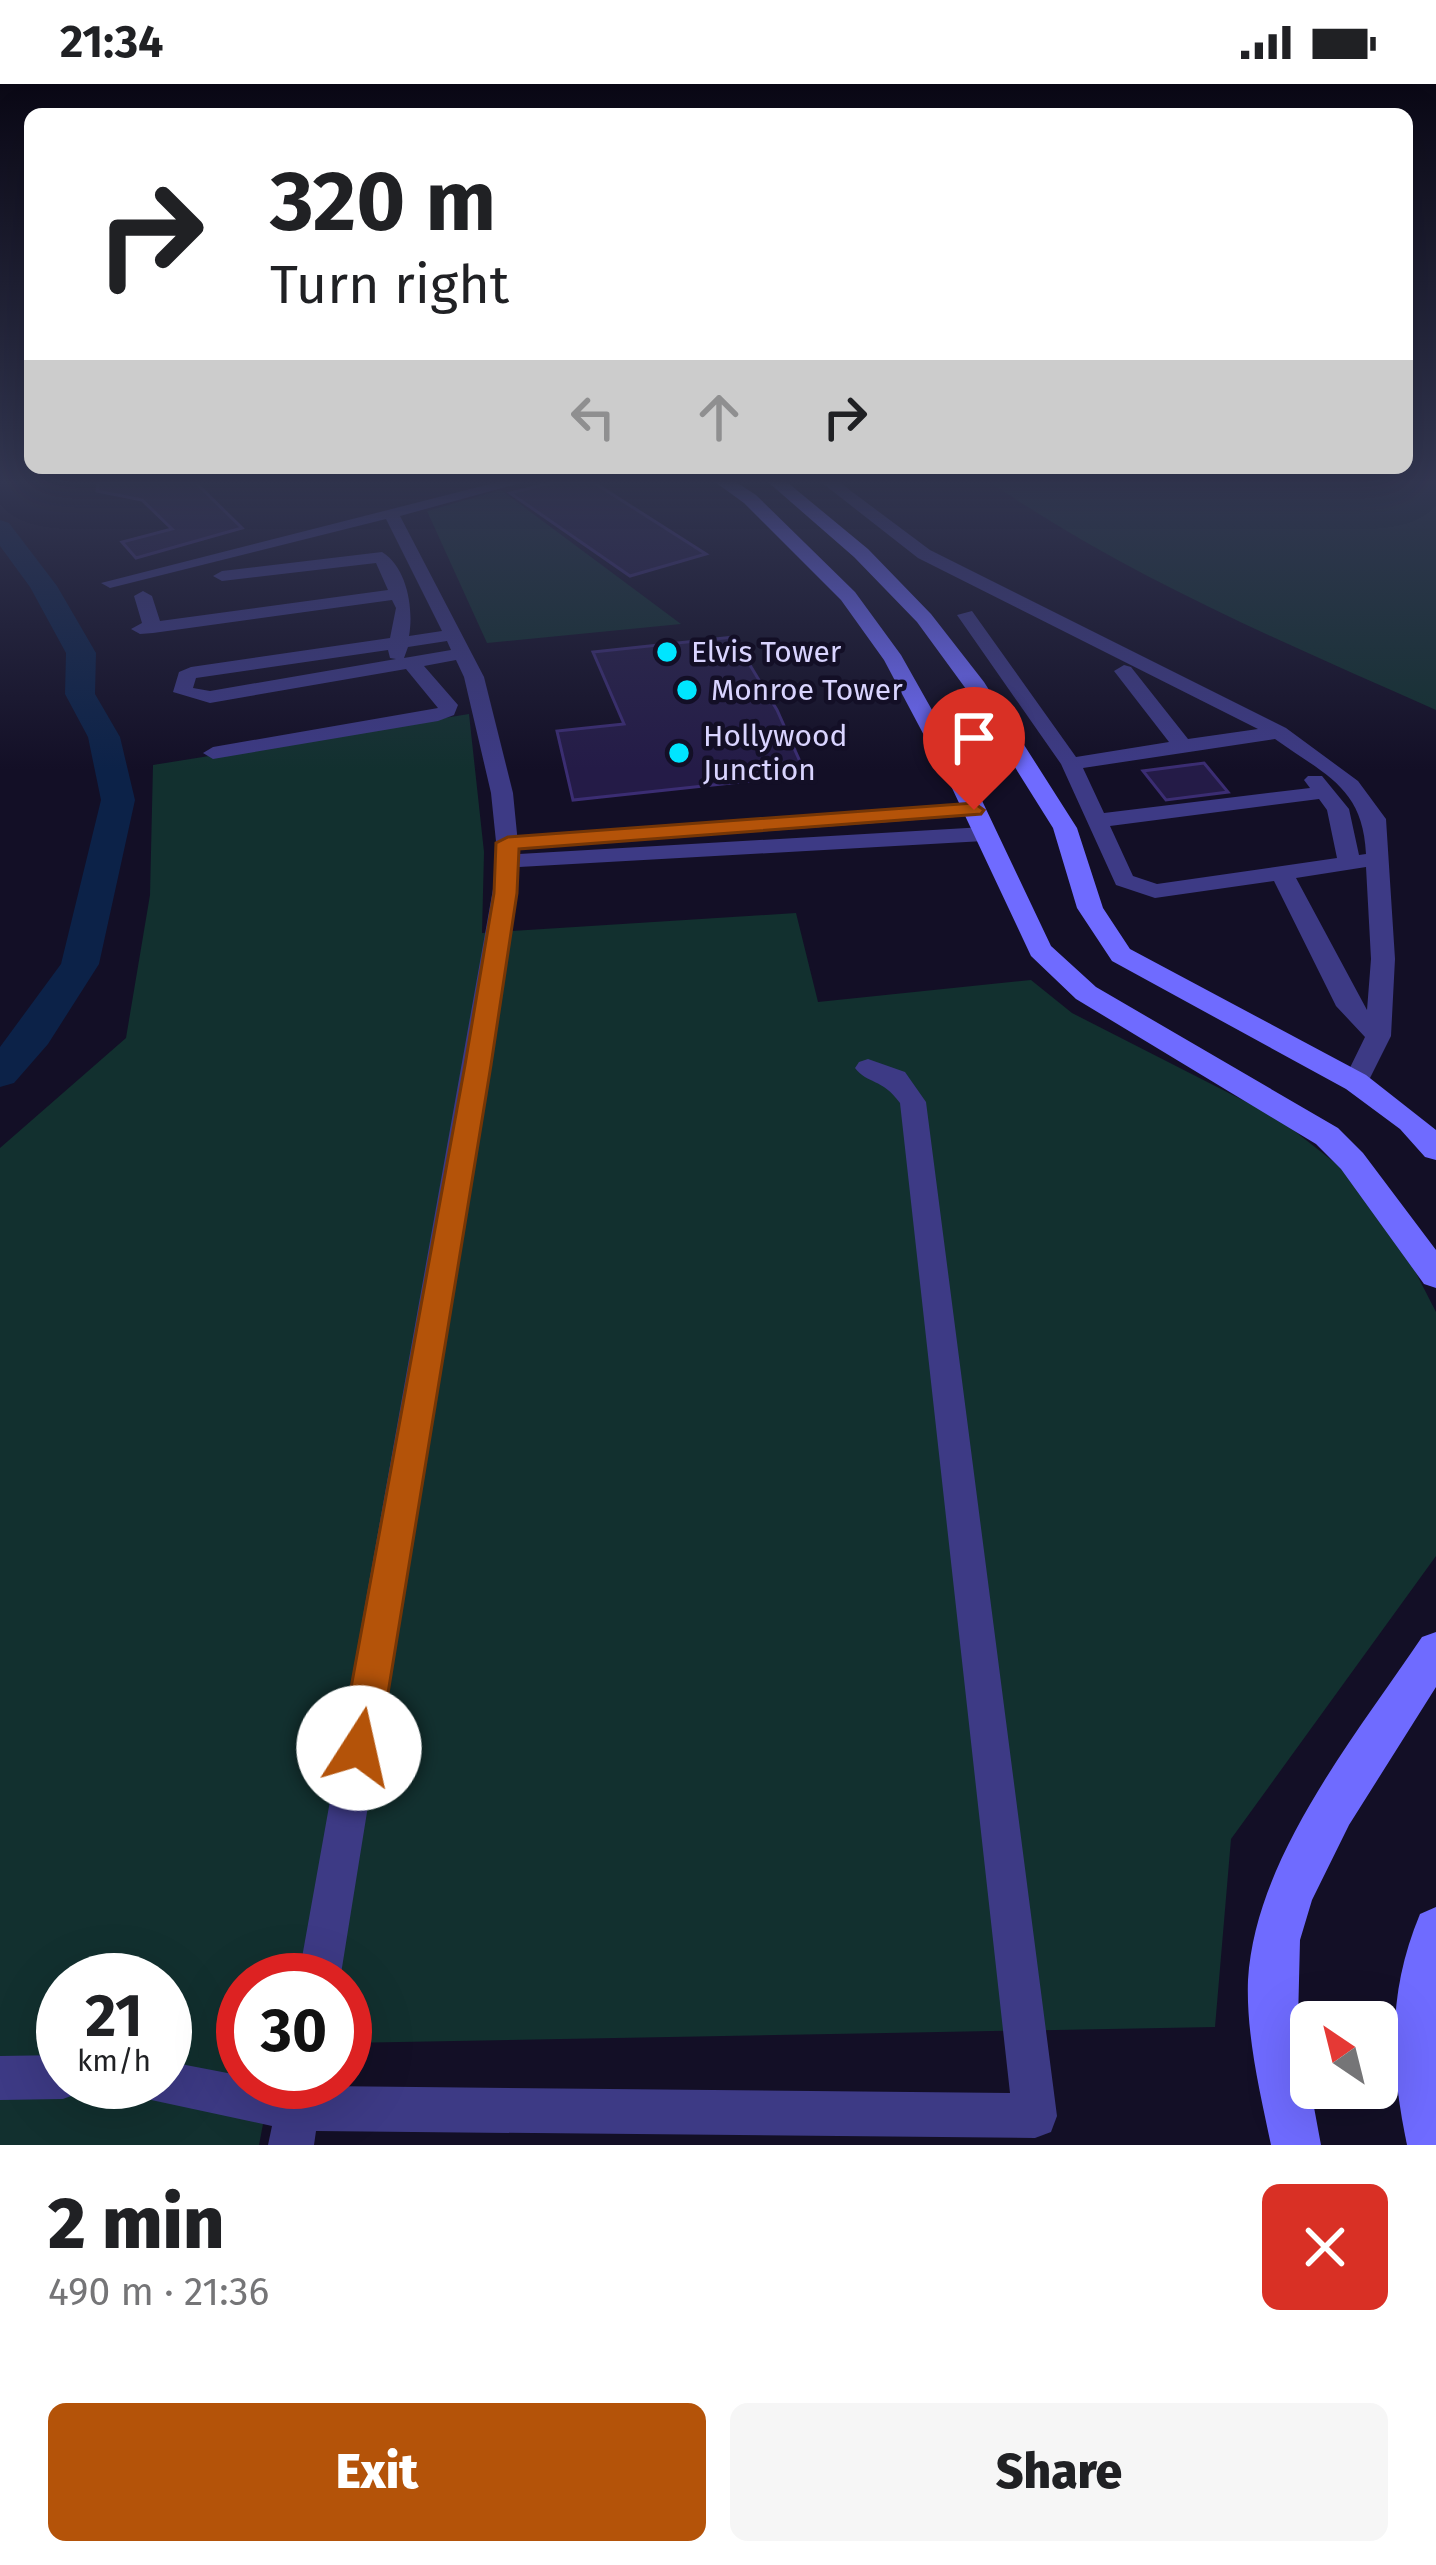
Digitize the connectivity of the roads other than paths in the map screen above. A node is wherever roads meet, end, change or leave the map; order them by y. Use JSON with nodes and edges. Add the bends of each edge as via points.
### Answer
{"nodes":[{"id":1,"x":130,"y":578,"type":"edge"},
{"id":2,"x":389,"y":578,"type":"edge"},
{"id":3,"x":424,"y":578,"type":"edge"},
{"id":4,"x":831,"y":578,"type":"edge"},
{"id":5,"x":885,"y":578,"type":"edge"},
{"id":6,"x":973,"y":578,"type":"edge"},
{"id":7,"x":110,"y":583,"type":"dead end"},
{"id":8,"x":397,"y":594,"type":"junction"},
{"id":9,"x":142,"y":596,"type":"dead end"},
{"id":10,"x":966,"y":615,"type":"dead end"},
{"id":11,"x":456,"y":644,"type":"junction"},
{"id":12,"x":401,"y":655,"type":"junction"},
{"id":13,"x":1124,"y":671,"type":"dead end"},
{"id":14,"x":1279,"y":732,"type":"junction"},
{"id":15,"x":1183,"y":746,"type":"junction"},
{"id":16,"x":213,"y":753,"type":"dead end"},
{"id":17,"x":1071,"y":764,"type":"junction"},
{"id":18,"x":1095,"y":821,"type":"junction"},
{"id":19,"x":978,"y":822,"type":"junction"},
{"id":20,"x":508,"y":852,"type":"junction"},
{"id":21,"x":1378,"y":859,"type":"junction"},
{"id":22,"x":1349,"y":863,"type":"junction"},
{"id":23,"x":1282,"y":873,"type":"junction"},
{"id":24,"x":1378,"y":1036,"type":"junction"},
{"id":25,"x":868,"y":1068,"type":"dead end"},
{"id":26,"x":1355,"y":1082,"type":"junction"},
{"id":27,"x":1436,"y":1149,"type":"edge"},
{"id":28,"x":1436,"y":1275,"type":"edge"},
{"id":29,"x":1436,"y":1651,"type":"edge"},
{"id":30,"x":1436,"y":1930,"type":"edge"},
{"id":31,"x":324,"y":1953,"type":"edge"},
{"id":32,"x":0,"y":2078,"type":"edge"},
{"id":33,"x":36,"y":2078,"type":"edge"},
{"id":34,"x":192,"y":2089,"type":"edge"},
{"id":35,"x":296,"y":2112,"type":"edge"},
{"id":36,"x":1037,"y":2131,"type":"edge"},
{"id":37,"x":1295,"y":2145,"type":"edge"},
{"id":38,"x":1432,"y":2145,"type":"edge"}],
"edges":[{"from":1,"to":7,"type":"street"},
{"from":2,"to":8,"type":"street"},
{"from":3,"to":11,"type":"street"},
{"from":4,"to":19,"type":"main road","via":[[894,658]]},
{"from":5,"to":26,"type":"main road","via":[[976,687],[1065,828],[1090,908],[1121,955]]},
{"from":6,"to":14,"type":"street"},
{"from":8,"to":9,"type":"street","via":[[147,628]]},
{"from":8,"to":12,"type":"street","via":[[406,620]]},
{"from":10,"to":17,"type":"street"},
{"from":11,"to":12,"type":"street"},
{"from":11,"to":20,"type":"street","via":[[474,677]]},
{"from":12,"to":12,"type":"street","via":[[191,673],[183,692],[210,697]]},
{"from":12,"to":16,"type":"street","via":[[436,686],[447,711]]},
{"from":13,"to":15,"type":"street"},
{"from":14,"to":15,"type":"street"},
{"from":14,"to":21,"type":"street","via":[[1351,785],[1375,819]]},
{"from":15,"to":17,"type":"street"},
{"from":17,"to":18,"type":"street"},
{"from":18,"to":22,"type":"street","via":[[1319,786],[1338,809]]},
{"from":18,"to":23,"type":"street","via":[[1119,877],[1143,889]]},
{"from":19,"to":20,"type":"street"},
{"from":19,"to":28,"type":"main road","via":[[1023,922],[1065,976],[1327,1136]]},
{"from":20,"to":31,"type":"street"},
{"from":21,"to":22,"type":"street"},
{"from":21,"to":24,"type":"street"},
{"from":22,"to":23,"type":"street"},
{"from":23,"to":24,"type":"street","via":[[1349,1006]]},
{"from":24,"to":26,"type":"street"},
{"from":25,"to":36,"type":"street","via":[[896,1078],[913,1102]]},
{"from":26,"to":27,"type":"main road"},
{"from":29,"to":37,"type":"main road","via":[[1312,1847],[1287,1910],[1272,1977]]},
{"from":30,"to":38,"type":"main road","via":[[1416,1990],[1415,2066]]},
{"from":32,"to":33,"type":"street"},
{"from":34,"to":35,"type":"street"},
{"from":35,"to":36,"type":"street"}]}
